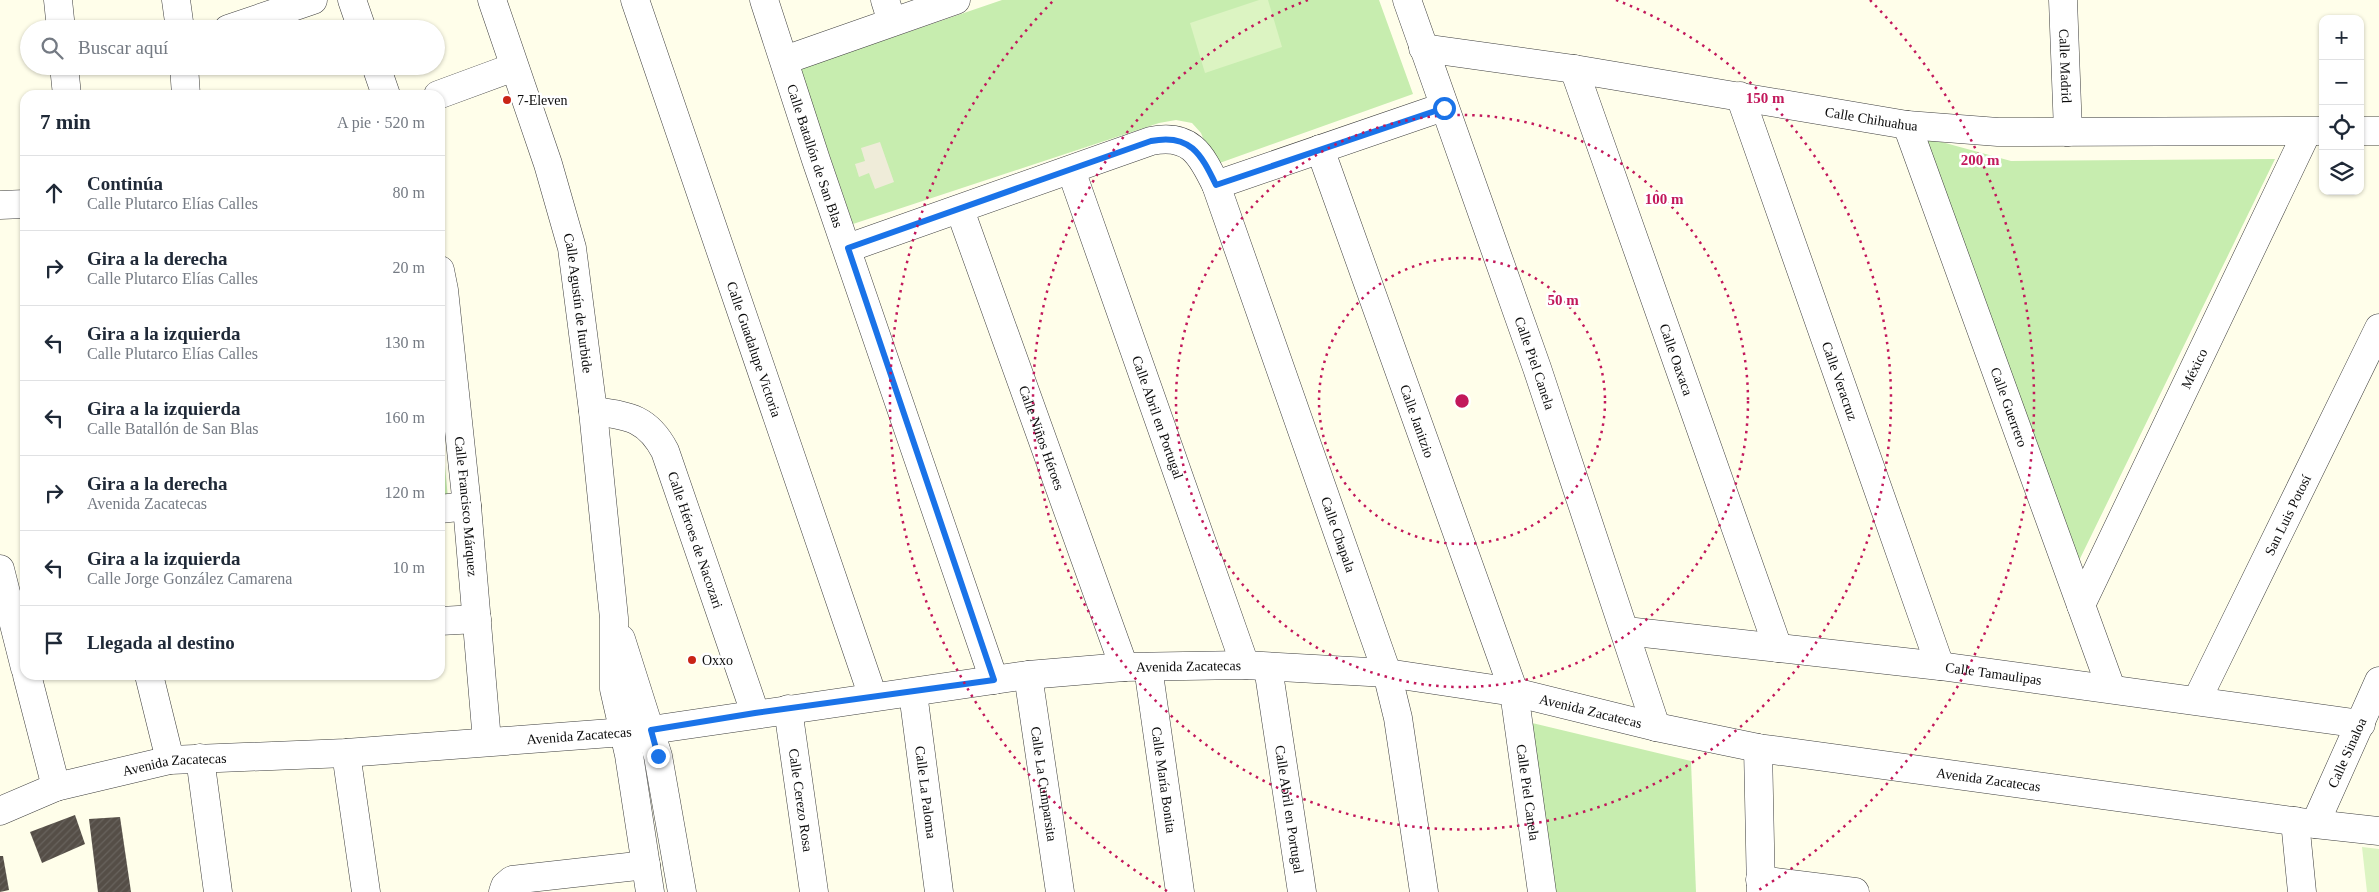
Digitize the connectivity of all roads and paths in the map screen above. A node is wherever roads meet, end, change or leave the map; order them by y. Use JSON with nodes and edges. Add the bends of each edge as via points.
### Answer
{"nodes":[{"id":1,"x":58,"y":0,"type":"edge"},
{"id":2,"x":176,"y":0,"type":"edge"},
{"id":3,"x":313,"y":0,"type":"edge"},
{"id":4,"x":352,"y":0,"type":"edge"},
{"id":5,"x":492,"y":0,"type":"edge"},
{"id":6,"x":635,"y":0,"type":"edge"},
{"id":7,"x":764,"y":0,"type":"edge"},
{"id":8,"x":956,"y":0,"type":"edge"},
{"id":9,"x":1407,"y":0,"type":"edge"},
{"id":10,"x":2063,"y":0,"type":"edge"},
{"id":11,"x":888,"y":11,"type":"edge"},
{"id":12,"x":60,"y":20,"type":"edge"},
{"id":13,"x":179,"y":20,"type":"edge"},
{"id":14,"x":254,"y":20,"type":"edge"},
{"id":15,"x":359,"y":20,"type":"edge"},
{"id":16,"x":1423,"y":48,"type":"junction"},
{"id":17,"x":785,"y":60,"type":"junction"},
{"id":18,"x":514,"y":67,"type":"junction"},
{"id":19,"x":1574,"y":68,"type":"junction"},
{"id":20,"x":65,"y":75,"type":"edge"},
{"id":21,"x":185,"y":75,"type":"edge"},
{"id":22,"x":379,"y":75,"type":"edge"},
{"id":23,"x":66,"y":90,"type":"edge"},
{"id":24,"x":186,"y":90,"type":"edge"},
{"id":25,"x":384,"y":90,"type":"edge"},
{"id":26,"x":445,"y":92,"type":"edge"},
{"id":27,"x":1740,"y":96,"type":"junction"},
{"id":28,"x":1444,"y":108,"type":"junction"},
{"id":29,"x":1907,"y":125,"type":"junction"},
{"id":30,"x":2315,"y":131,"type":"edge"},
{"id":31,"x":2364,"y":131,"type":"edge"},
{"id":32,"x":2379,"y":131,"type":"edge"},
{"id":33,"x":2068,"y":132,"type":"junction"},
{"id":34,"x":1320,"y":149,"type":"junction"},
{"id":35,"x":1071,"y":170,"type":"junction"},
{"id":36,"x":1216,"y":185,"type":"junction"},
{"id":37,"x":20,"y":204,"type":"edge"},
{"id":38,"x":0,"y":205,"type":"edge"},
{"id":39,"x":960,"y":210,"type":"junction"},
{"id":40,"x":848,"y":248,"type":"junction"},
{"id":41,"x":445,"y":299,"type":"edge"},
{"id":42,"x":2379,"y":328,"type":"edge"},
{"id":43,"x":593,"y":412,"type":"junction"},
{"id":44,"x":467,"y":506,"type":"junction"},
{"id":45,"x":445,"y":508,"type":"edge"},
{"id":46,"x":0,"y":569,"type":"edge"},
{"id":47,"x":2080,"y":605,"type":"junction"},
{"id":48,"x":614,"y":618,"type":"junction"},
{"id":49,"x":477,"y":619,"type":"junction"},
{"id":50,"x":445,"y":621,"type":"edge"},
{"id":51,"x":1626,"y":631,"type":"junction"},
{"id":52,"x":20,"y":648,"type":"edge"},
{"id":53,"x":1778,"y":648,"type":"junction"},
{"id":54,"x":1256,"y":666,"type":"junction"},
{"id":55,"x":1940,"y":666,"type":"junction"},
{"id":56,"x":1136,"y":667,"type":"junction"},
{"id":57,"x":1387,"y":673,"type":"junction"},
{"id":58,"x":1028,"y":674,"type":"junction"},
{"id":59,"x":28,"y":680,"type":"edge"},
{"id":60,"x":150,"y":680,"type":"edge"},
{"id":61,"x":994,"y":680,"type":"junction"},
{"id":62,"x":2379,"y":682,"type":"edge"},
{"id":63,"x":2111,"y":688,"type":"junction"},
{"id":64,"x":1514,"y":692,"type":"junction"},
{"id":65,"x":913,"y":693,"type":"junction"},
{"id":66,"x":873,"y":697,"type":"junction"},
{"id":67,"x":2197,"y":700,"type":"junction"},
{"id":68,"x":788,"y":709,"type":"junction"},
{"id":69,"x":755,"y":713,"type":"junction"},
{"id":70,"x":2361,"y":724,"type":"junction"},
{"id":71,"x":1656,"y":727,"type":"junction"},
{"id":72,"x":651,"y":730,"type":"junction"},
{"id":73,"x":624,"y":732,"type":"junction"},
{"id":74,"x":487,"y":741,"type":"junction"},
{"id":75,"x":1758,"y":748,"type":"junction"},
{"id":76,"x":346,"y":753,"type":"junction"},
{"id":77,"x":200,"y":758,"type":"junction"},
{"id":78,"x":170,"y":760,"type":"junction"},
{"id":79,"x":56,"y":787,"type":"junction"},
{"id":80,"x":0,"y":811,"type":"edge"},
{"id":81,"x":2305,"y":822,"type":"junction"},
{"id":82,"x":2379,"y":831,"type":"edge"},
{"id":83,"x":646,"y":865,"type":"junction"},
{"id":84,"x":507,"y":886,"type":"edge"},
{"id":85,"x":1761,"y":886,"type":"edge"},
{"id":86,"x":218,"y":892,"type":"edge"},
{"id":87,"x":366,"y":892,"type":"edge"},
{"id":88,"x":650,"y":892,"type":"edge"},
{"id":89,"x":682,"y":892,"type":"edge"},
{"id":90,"x":814,"y":892,"type":"edge"},
{"id":91,"x":939,"y":892,"type":"edge"},
{"id":92,"x":1060,"y":892,"type":"edge"},
{"id":93,"x":1180,"y":892,"type":"edge"},
{"id":94,"x":1302,"y":892,"type":"edge"},
{"id":95,"x":1424,"y":892,"type":"edge"},
{"id":96,"x":1542,"y":892,"type":"edge"},
{"id":97,"x":1855,"y":892,"type":"edge"},
{"id":98,"x":2302,"y":892,"type":"edge"}],
"edges":[{"from":1,"to":12,"type":"street"},
{"from":2,"to":13,"type":"street"},
{"from":3,"to":14,"type":"street"},
{"from":4,"to":15,"type":"street"},
{"from":5,"to":18,"type":"street","name":"Calle Agustín de Iturbide"},
{"from":6,"to":66,"type":"street","name":"Calle Guadalupe Victoria"},
{"from":7,"to":17,"type":"street","name":"Calle Batallón de San Blas"},
{"from":8,"to":11,"type":"street"},
{"from":9,"to":16,"type":"street","name":"Calle Piel Canela"},
{"from":10,"to":33,"type":"street","name":"Calle Madrid"},
{"from":11,"to":17,"type":"street"},
{"from":16,"to":19,"type":"street","name":"Calle Chihuahua"},
{"from":16,"to":28,"type":"street","name":"Calle Piel Canela"},
{"from":17,"to":40,"type":"street","name":"Calle Batallón de San Blas"},
{"from":18,"to":26,"type":"street"},
{"from":18,"to":43,"type":"street","name":"Calle Agustín de Iturbide","via":[[548,164],[572,248]]},
{"from":19,"to":27,"type":"street","name":"Calle Chihuahua"},
{"from":19,"to":53,"type":"street","name":"Calle Oaxaca"},
{"from":20,"to":23,"type":"street"},
{"from":21,"to":24,"type":"street"},
{"from":22,"to":25,"type":"street"},
{"from":27,"to":29,"type":"street","name":"Calle Chihuahua"},
{"from":27,"to":55,"type":"street","name":"Calle Veracruz"},
{"from":28,"to":34,"type":"street"},
{"from":28,"to":51,"type":"street","name":"Calle Piel Canela"},
{"from":29,"to":33,"type":"street","name":"Calle Chihuahua","via":[[1998,132]]},
{"from":29,"to":47,"type":"street","name":"Calle Guerrero"},
{"from":30,"to":33,"type":"street","name":"Calle Chihuahua"},
{"from":30,"to":47,"type":"street","name":"México"},
{"from":31,"to":32,"type":"street"},
{"from":34,"to":36,"type":"street"},
{"from":34,"to":64,"type":"street","name":"Calle Janitzio"},
{"from":35,"to":36,"type":"street","name":"Calle Chapala","via":[[1163,138],[1179,140],[1193,147],[1205,161]]},
{"from":35,"to":39,"type":"street","name":"Calle Chapala"},
{"from":35,"to":54,"type":"street","name":"Calle Abril en Portugal"},
{"from":36,"to":57,"type":"street","name":"Calle Chapala"},
{"from":37,"to":38,"type":"street"},
{"from":39,"to":40,"type":"street","name":"Calle Chapala"},
{"from":39,"to":56,"type":"street","name":"Calle Niños Héroes"},
{"from":40,"to":61,"type":"street","name":"Calle Batallón de San Blas"},
{"from":41,"to":44,"type":"street","name":"Calle Francisco Márquez"},
{"from":42,"to":67,"type":"street","name":"San Luis Potosí"},
{"from":43,"to":48,"type":"street","name":"Calle Agustín de Iturbide"},
{"from":43,"to":69,"type":"street","name":"Calle Héroes de Nacozari","via":[[630,416],[658,437]]},
{"from":44,"to":45,"type":"street"},
{"from":44,"to":49,"type":"street","name":"Calle Francisco Márquez"},
{"from":46,"to":52,"type":"street"},
{"from":47,"to":63,"type":"street","name":"Calle Guerrero"},
{"from":48,"to":72,"type":"street","name":"Calle Agustín de Iturbide"},
{"from":48,"to":73,"type":"street","name":"Calle Agustín de Iturbide","via":[[614,689]]},
{"from":49,"to":50,"type":"street"},
{"from":49,"to":74,"type":"street","name":"Calle Francisco Márquez"},
{"from":51,"to":53,"type":"street","name":"Calle Tamaulipas"},
{"from":51,"to":71,"type":"street","name":"Calle Piel Canela"},
{"from":53,"to":55,"type":"street","name":"Calle Tamaulipas"},
{"from":54,"to":56,"type":"street","name":"Avenida Zacatecas"},
{"from":54,"to":57,"type":"street","name":"Avenida Zacatecas"},
{"from":54,"to":94,"type":"street","name":"Calle Abril en Portugal"},
{"from":55,"to":63,"type":"street","name":"Calle Tamaulipas"},
{"from":56,"to":58,"type":"street","name":"Avenida Zacatecas"},
{"from":56,"to":93,"type":"street","name":"Calle María Bonita"},
{"from":57,"to":64,"type":"street","name":"Avenida Zacatecas"},
{"from":57,"to":95,"type":"street","name":"Calle Chapala","via":[[1398,718]]},
{"from":58,"to":61,"type":"street","name":"Avenida Zacatecas"},
{"from":58,"to":92,"type":"street","name":"Calle La Cumparsita"},
{"from":59,"to":79,"type":"street"},
{"from":60,"to":78,"type":"street"},
{"from":61,"to":65,"type":"street","name":"Avenida Zacatecas"},
{"from":62,"to":70,"type":"street","name":"Calle Sinaloa"},
{"from":63,"to":67,"type":"street","name":"Calle Tamaulipas"},
{"from":64,"to":71,"type":"street","name":"Avenida Zacatecas"},
{"from":64,"to":96,"type":"street","name":"Calle Piel Canela"},
{"from":65,"to":66,"type":"street","name":"Avenida Zacatecas"},
{"from":65,"to":91,"type":"street","name":"Calle La Paloma"},
{"from":66,"to":68,"type":"street","name":"Avenida Zacatecas"},
{"from":67,"to":70,"type":"street","name":"Calle Tamaulipas"},
{"from":68,"to":69,"type":"street","name":"Avenida Zacatecas"},
{"from":68,"to":90,"type":"street","name":"Calle Cerezo Rosa"},
{"from":69,"to":72,"type":"street","name":"Avenida Zacatecas"},
{"from":70,"to":81,"type":"street","name":"Calle Sinaloa"},
{"from":71,"to":75,"type":"street","name":"Avenida Zacatecas"},
{"from":72,"to":73,"type":"street","name":"Avenida Zacatecas"},
{"from":72,"to":89,"type":"street","name":"Calle Agustín de Iturbide"},
{"from":73,"to":74,"type":"street","name":"Avenida Zacatecas"},
{"from":73,"to":83,"type":"street","name":"Calle Agustín de Iturbide"},
{"from":74,"to":76,"type":"street","name":"Avenida Zacatecas"},
{"from":75,"to":81,"type":"street","name":"Avenida Zacatecas"},
{"from":75,"to":85,"type":"street"},
{"from":76,"to":77,"type":"street","name":"Avenida Zacatecas"},
{"from":76,"to":87,"type":"street"},
{"from":77,"to":78,"type":"street","name":"Avenida Zacatecas"},
{"from":77,"to":86,"type":"street"},
{"from":78,"to":79,"type":"street","name":"Avenida Zacatecas"},
{"from":79,"to":80,"type":"street","name":"Avenida Zacatecas"},
{"from":81,"to":82,"type":"street","name":"Avenida Zacatecas"},
{"from":81,"to":98,"type":"street"},
{"from":83,"to":84,"type":"street"},
{"from":83,"to":88,"type":"street","name":"Calle Agustín de Iturbide"},
{"from":85,"to":97,"type":"street"}]}
